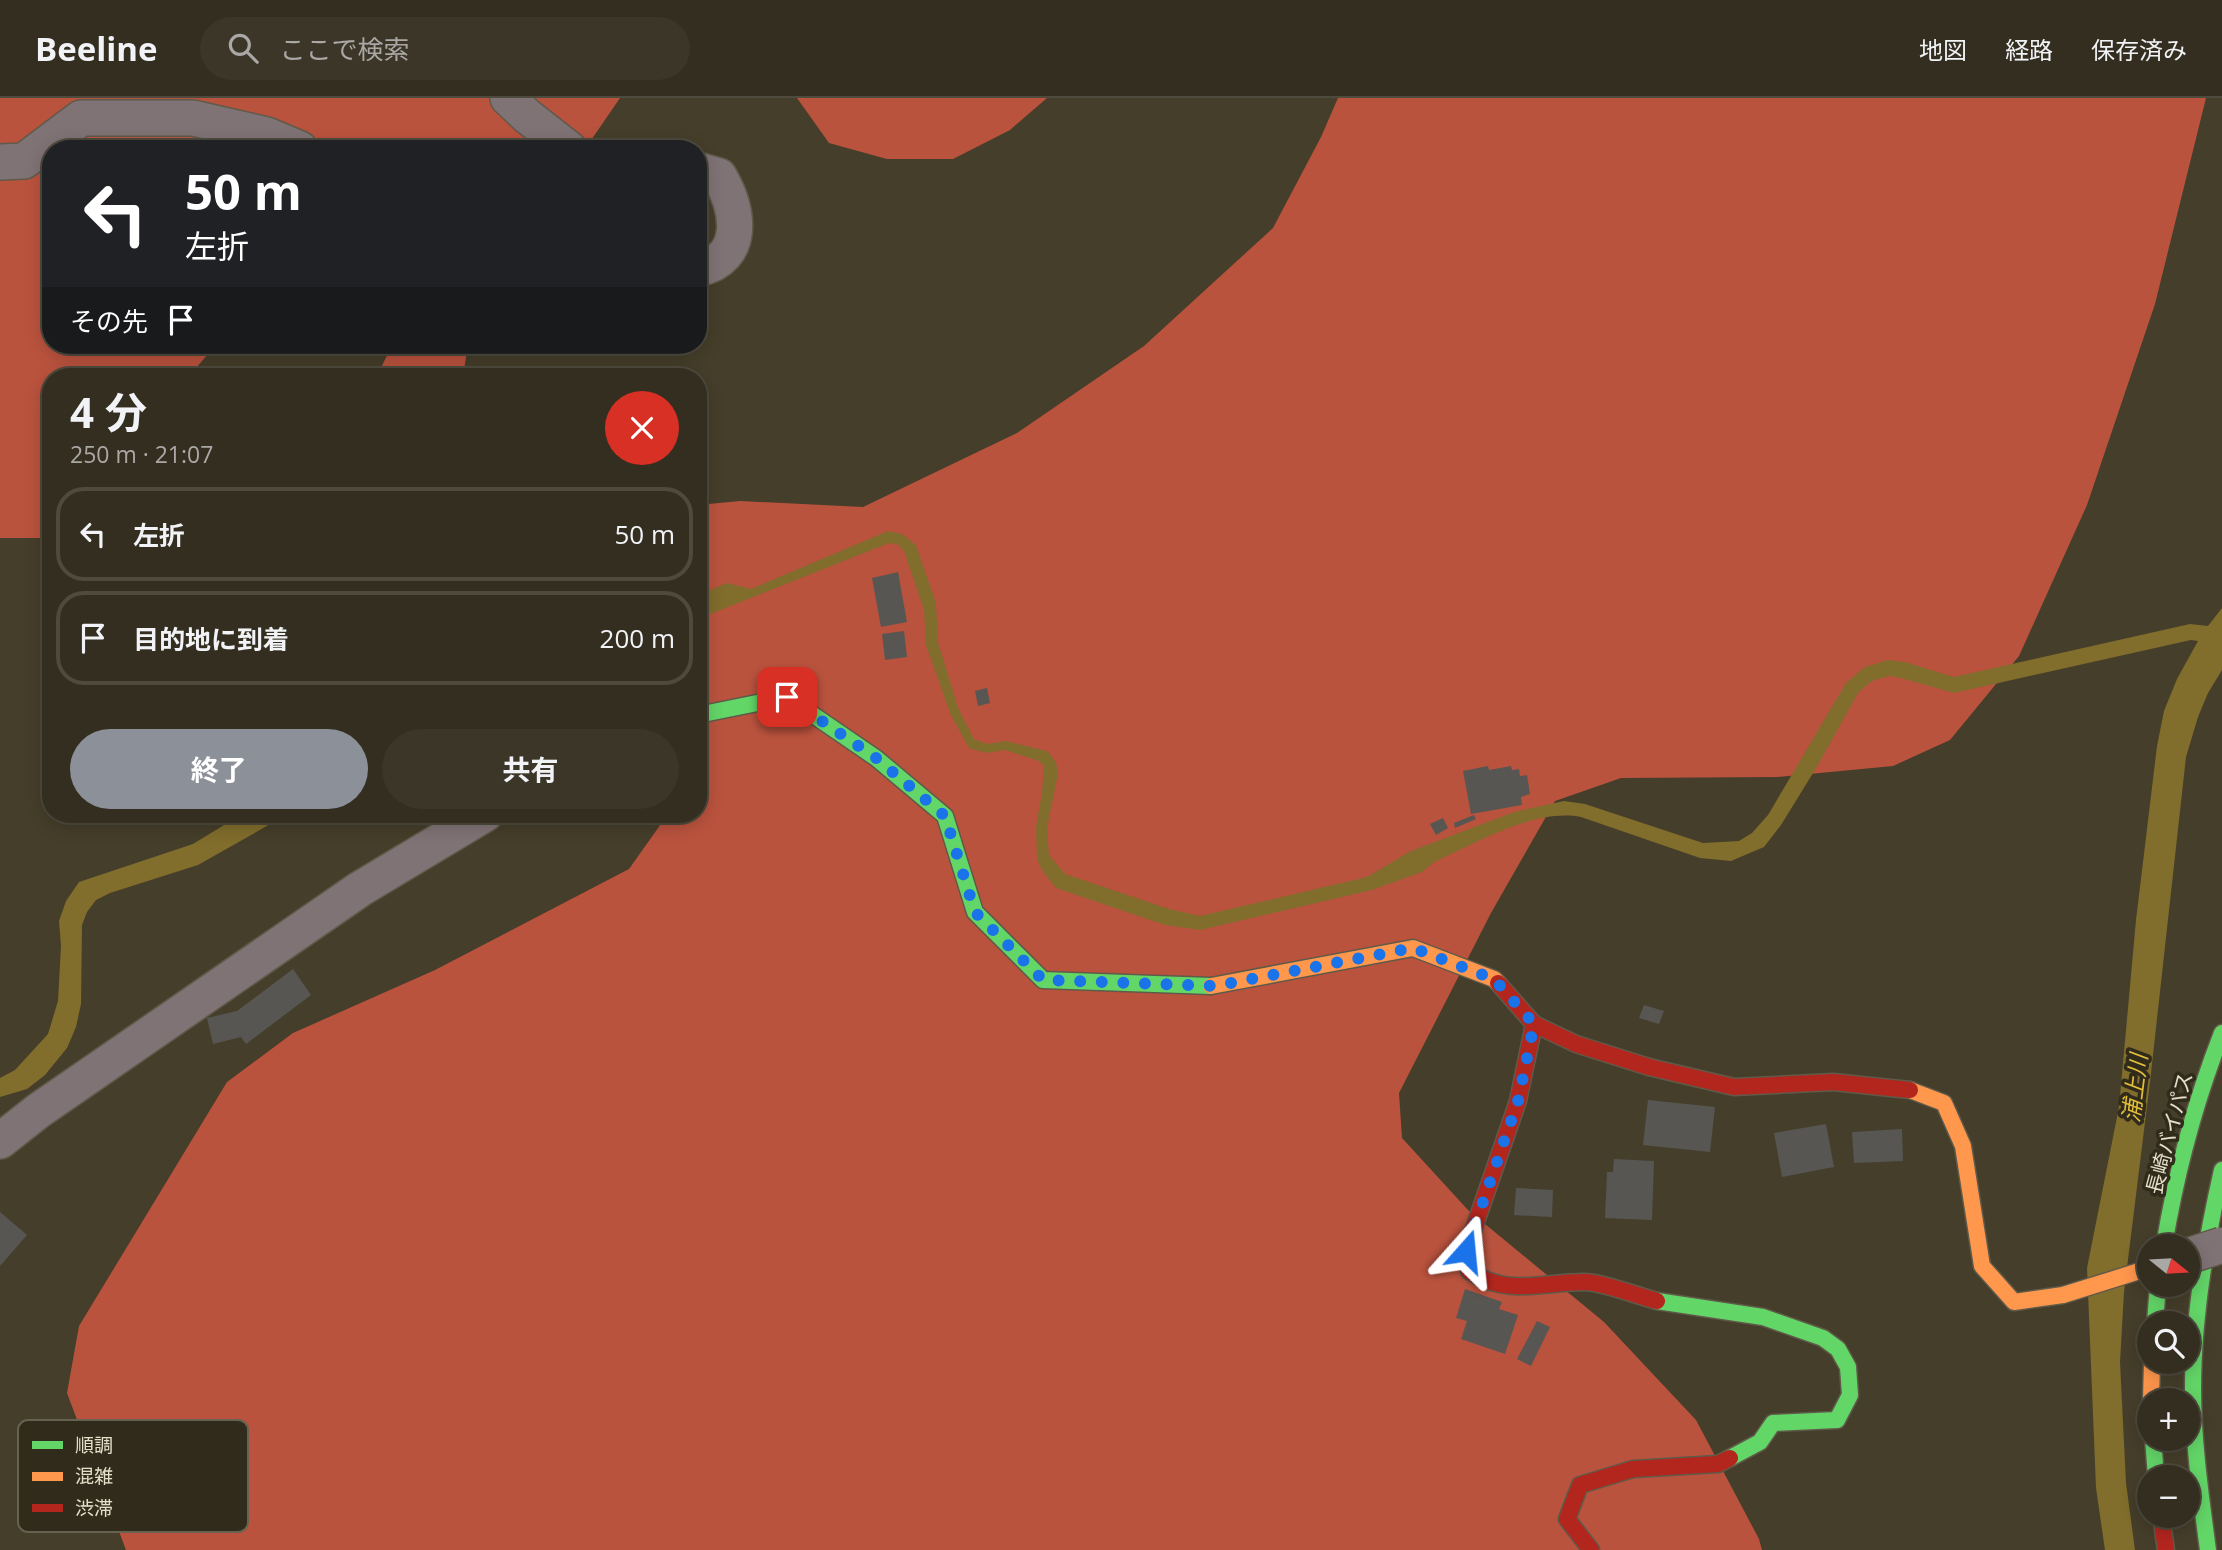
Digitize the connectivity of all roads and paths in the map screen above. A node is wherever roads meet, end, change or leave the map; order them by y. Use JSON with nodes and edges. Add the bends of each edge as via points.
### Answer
{"nodes":[{"id":1,"x":508,"y":98,"type":"edge"},
{"id":2,"x":52,"y":140,"type":"edge"},
{"id":3,"x":279,"y":140,"type":"edge"},
{"id":4,"x":558,"y":140,"type":"edge"},
{"id":5,"x":42,"y":147,"type":"edge"},
{"id":6,"x":0,"y":162,"type":"edge"},
{"id":7,"x":707,"y":173,"type":"edge"},
{"id":8,"x":707,"y":268,"type":"edge"},
{"id":9,"x":707,"y":713,"type":"edge"},
{"id":10,"x":470,"y":823,"type":"edge"},
{"id":11,"x":1534,"y":1024,"type":"junction"},
{"id":12,"x":2222,"y":1033,"type":"edge"},
{"id":13,"x":0,"y":1141,"type":"edge"},
{"id":14,"x":2222,"y":1170,"type":"edge"},
{"id":15,"x":2166,"y":1234,"type":"edge"},
{"id":16,"x":2222,"y":1245,"type":"edge"},
{"id":17,"x":2200,"y":1252,"type":"edge"},
{"id":18,"x":2137,"y":1272,"type":"edge"},
{"id":19,"x":2163,"y":1528,"type":"edge"},
{"id":20,"x":1591,"y":1550,"type":"edge"},
{"id":21,"x":2166,"y":1550,"type":"edge"},
{"id":22,"x":2208,"y":1550,"type":"edge"}],
"edges":[{"from":1,"to":4,"type":"street"},
{"from":2,"to":3,"type":"street","via":[[81,118],[192,118]]},
{"from":5,"to":6,"type":"street","via":[[24,161]]},
{"from":7,"to":8,"type":"street","via":[[719,176],[730,194],[736,221],[730,249]]},
{"from":9,"to":11,"type":"main road","via":[[787,697],[876,758],[945,816],[975,912],[1043,980],[1215,986],[1413,948],[1494,979]]},
{"from":10,"to":13,"type":"street","via":[[360,889]]},
{"from":11,"to":18,"type":"main road","via":[[1576,1044],[1649,1067],[1734,1087],[1833,1082],[1912,1090],[1944,1103],[1963,1146],[1982,1266],[2014,1303],[2063,1295]]},
{"from":11,"to":20,"type":"main road","via":[[1518,1101],[1466,1251],[1469,1271],[1509,1287],[1587,1282],[1667,1304],[1763,1317],[1823,1338],[1838,1349],[1848,1367],[1850,1395],[1837,1420],[1773,1423],[1760,1442],[1718,1464],[1633,1469],[1580,1485],[1567,1519]]},
{"from":12,"to":15,"type":"main road","name":"長崎バイパス","via":[[2186,1139]]},
{"from":14,"to":22,"type":"main road","via":[[2204,1264],[2193,1388]]},
{"from":16,"to":17,"type":"street","bridge":true},
{"from":19,"to":21,"type":"main road"}]}
